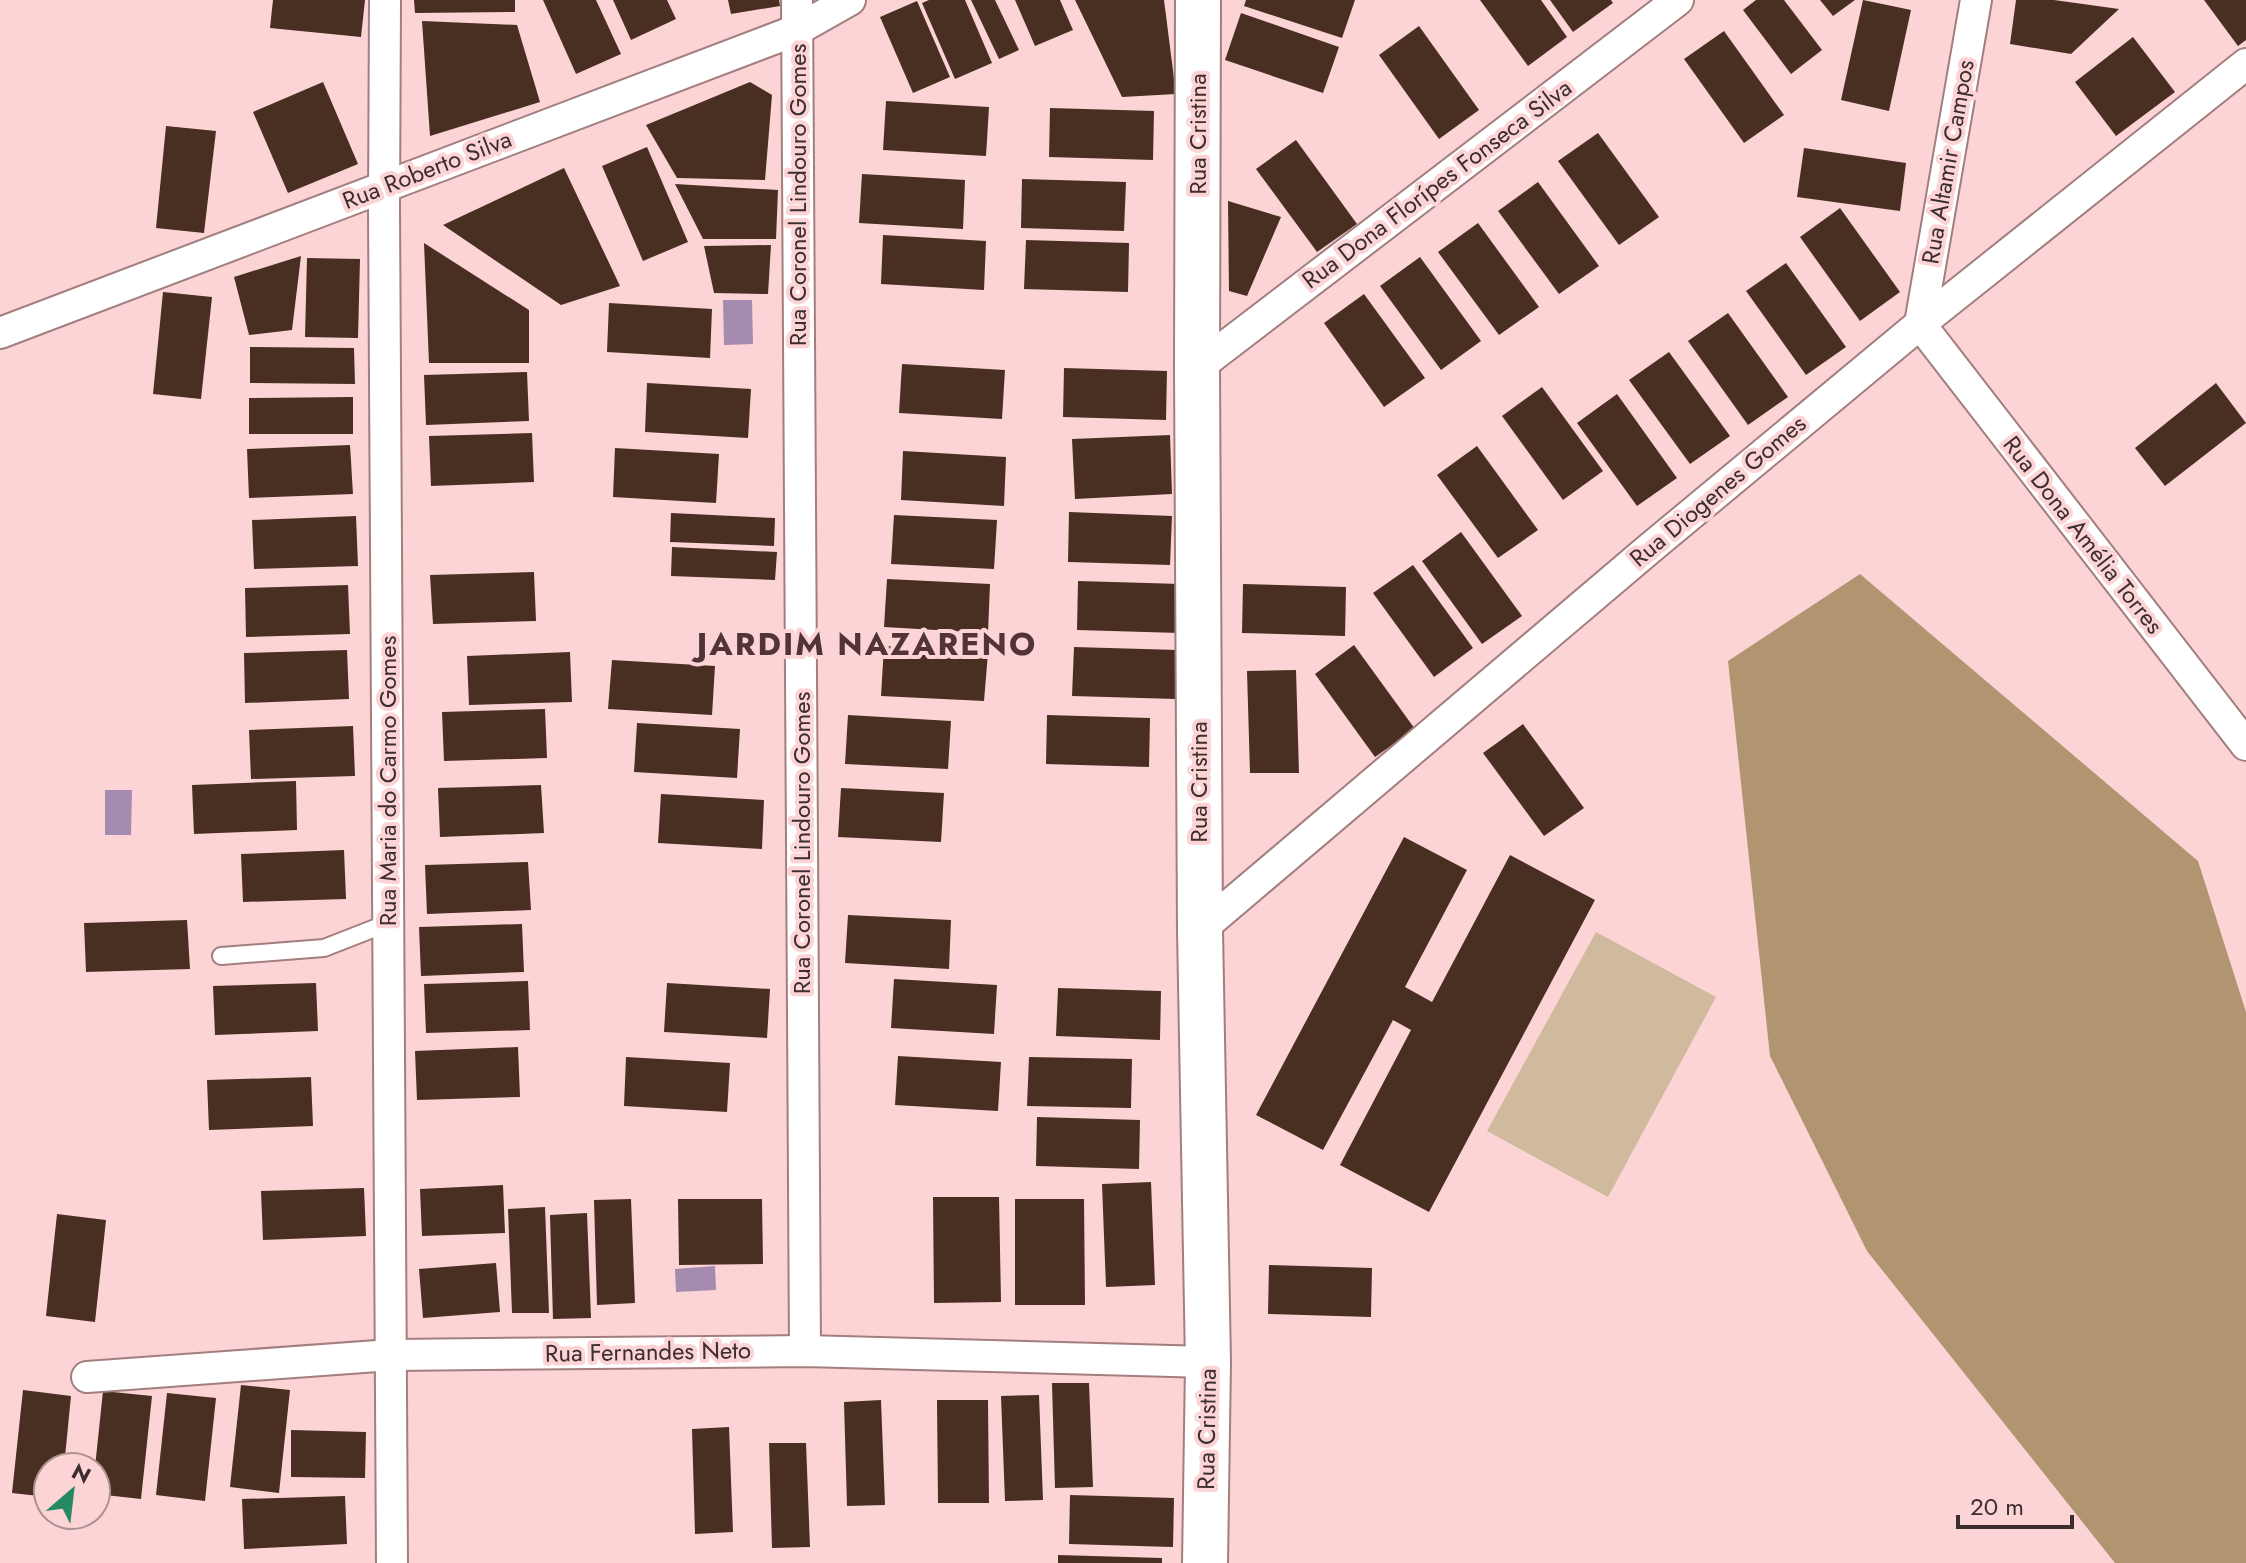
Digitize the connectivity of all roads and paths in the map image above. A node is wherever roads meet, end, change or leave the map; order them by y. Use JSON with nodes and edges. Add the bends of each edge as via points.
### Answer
{"nodes":[{"id":1,"x":385,"y":0,"type":"edge"},
{"id":2,"x":850,"y":0,"type":"edge"},
{"id":3,"x":1198,"y":0,"type":"edge"},
{"id":4,"x":1678,"y":0,"type":"edge"},
{"id":5,"x":1976,"y":0,"type":"edge"},
{"id":6,"x":797,"y":15,"type":"edge"},
{"id":7,"x":2246,"y":64,"type":"edge"},
{"id":8,"x":384,"y":187,"type":"junction"},
{"id":9,"x":1920,"y":324,"type":"junction"},
{"id":10,"x":0,"y":333,"type":"edge"},
{"id":11,"x":1197,"y":368,"type":"junction"},
{"id":12,"x":2246,"y":745,"type":"edge"},
{"id":13,"x":388,"y":923,"type":"junction"},
{"id":14,"x":1200,"y":930,"type":"junction"},
{"id":15,"x":221,"y":956,"type":"dead end"},
{"id":16,"x":805,"y":1351,"type":"junction"},
{"id":17,"x":391,"y":1355,"type":"junction"},
{"id":18,"x":1208,"y":1362,"type":"junction"},
{"id":19,"x":87,"y":1377,"type":"dead end"},
{"id":20,"x":392,"y":1563,"type":"edge"},
{"id":21,"x":1205,"y":1563,"type":"edge"}],
"edges":[{"from":1,"to":8,"type":"street","name":"Rua Maria do Carmo Gomes"},
{"from":2,"to":6,"type":"street","name":"Rua Roberto Silva"},
{"from":3,"to":11,"type":"main road","name":"Rua Cristina"},
{"from":4,"to":11,"type":"street","name":"Rua Dona Florípes Fonseca Silva"},
{"from":5,"to":9,"type":"street","name":"Rua Altamir Campos"},
{"from":6,"to":8,"type":"street","name":"Rua Roberto Silva"},
{"from":6,"to":16,"type":"street","name":"Rua Coronel Lindouro Gomes"},
{"from":7,"to":9,"type":"street","name":"Rua Diogenes Gomes"},
{"from":8,"to":10,"type":"street","name":"Rua Roberto Silva"},
{"from":8,"to":13,"type":"street","name":"Rua Maria do Carmo Gomes"},
{"from":9,"to":12,"type":"street","name":"Rua Dona Amélia Torres"},
{"from":9,"to":14,"type":"street","name":"Rua Diogenes Gomes"},
{"from":11,"to":14,"type":"main road","name":"Rua Cristina"},
{"from":13,"to":15,"type":"lane","via":[[324,948]]},
{"from":13,"to":17,"type":"street","name":"Rua Maria do Carmo Gomes"},
{"from":14,"to":18,"type":"main road","name":"Rua Cristina"},
{"from":16,"to":17,"type":"street","name":"Rua Fernandes Neto"},
{"from":16,"to":18,"type":"street","name":"Rua Fernandes Neto"},
{"from":17,"to":19,"type":"street","name":"Rua Fernandes Neto"},
{"from":17,"to":20,"type":"street","name":"Rua Maria do Carmo Gomes"},
{"from":18,"to":21,"type":"main road","name":"Rua Cristina"}]}
